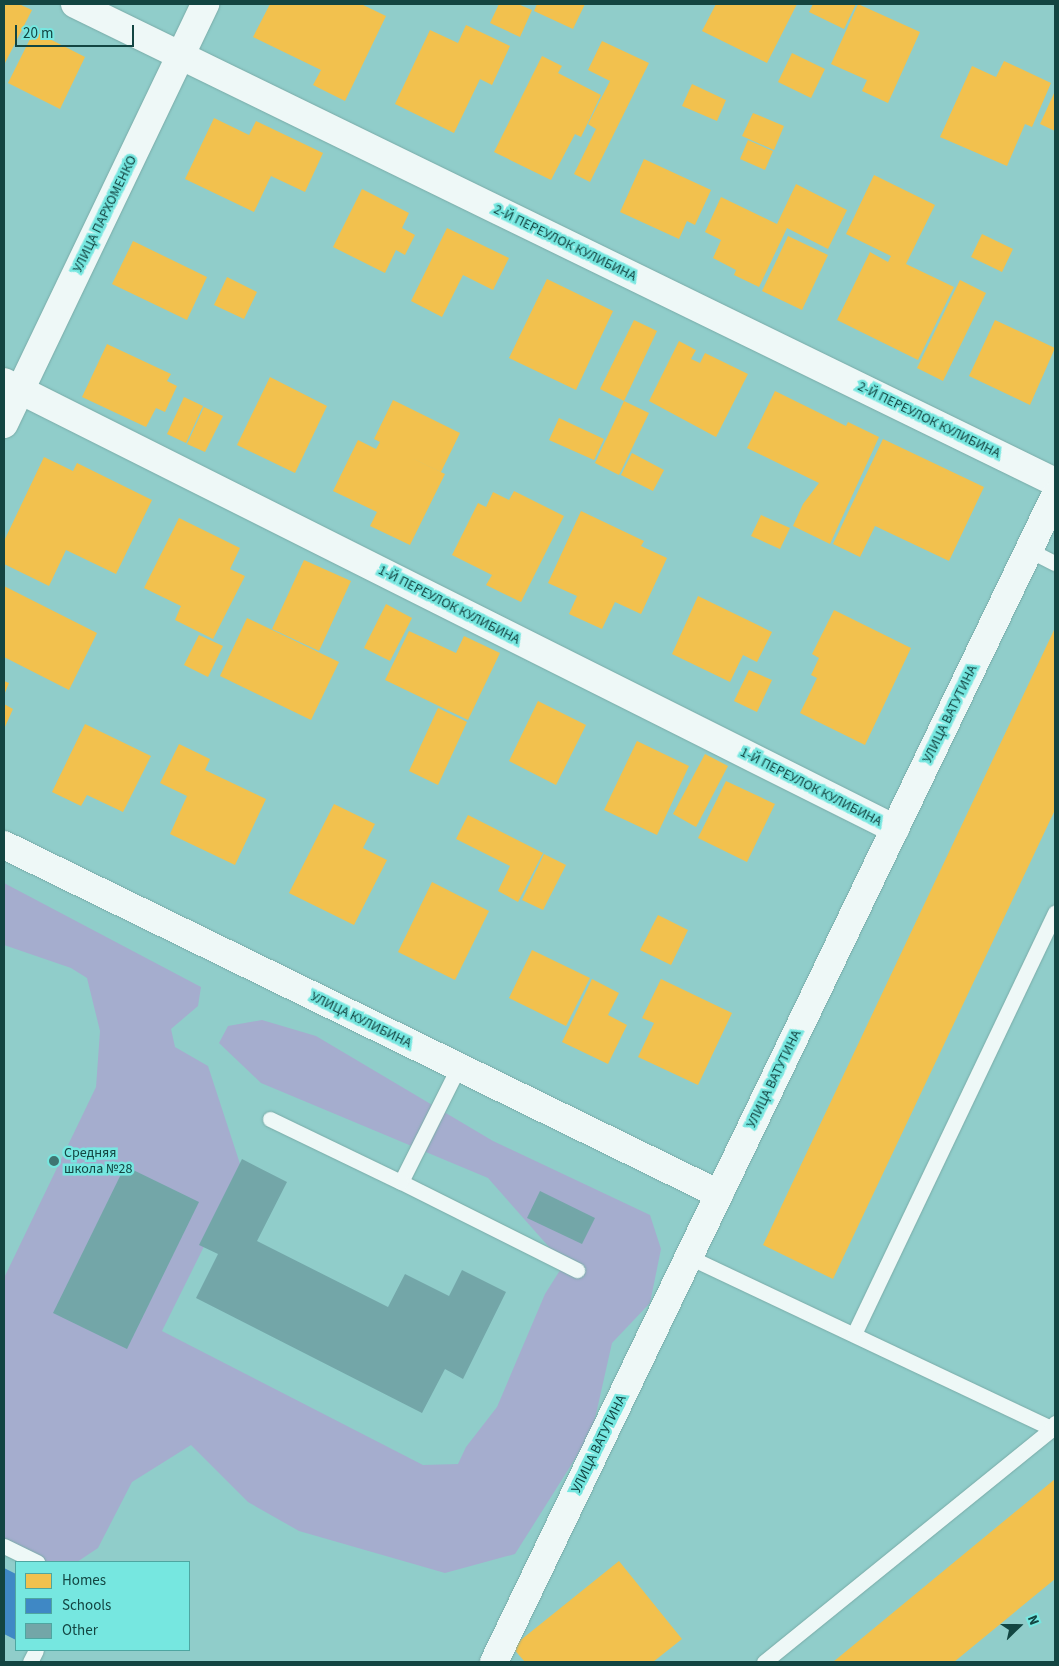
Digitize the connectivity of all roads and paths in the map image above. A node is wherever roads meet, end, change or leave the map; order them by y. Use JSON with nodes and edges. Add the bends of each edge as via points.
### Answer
{"nodes":[{"id":1,"x":75,"y":4,"type":"edge"},
{"id":2,"x":205,"y":4,"type":"edge"},
{"id":3,"x":180,"y":56,"type":"junction"},
{"id":4,"x":12,"y":386,"type":"edge"},
{"id":5,"x":4,"y":424,"type":"edge"},
{"id":6,"x":1055,"y":482,"type":"edge"},
{"id":7,"x":1055,"y":496,"type":"edge"},
{"id":8,"x":1029,"y":550,"type":"junction"},
{"id":9,"x":1055,"y":563,"type":"edge"},
{"id":10,"x":895,"y":829,"type":"junction"},
{"id":11,"x":4,"y":845,"type":"edge"},
{"id":12,"x":1055,"y":912,"type":"edge"},
{"id":13,"x":458,"y":1068,"type":"junction"},
{"id":14,"x":270,"y":1119,"type":"dead end"},
{"id":15,"x":401,"y":1182,"type":"junction"},
{"id":16,"x":719,"y":1194,"type":"junction"},
{"id":17,"x":689,"y":1257,"type":"junction"},
{"id":18,"x":577,"y":1270,"type":"dead end"},
{"id":19,"x":854,"y":1334,"type":"junction"},
{"id":20,"x":1054,"y":1427,"type":"edge"},
{"id":21,"x":4,"y":1546,"type":"edge"},
{"id":22,"x":35,"y":1561,"type":"edge"},
{"id":23,"x":502,"y":1658,"type":"edge"},
{"id":24,"x":764,"y":1662,"type":"edge"}],
"edges":[{"from":1,"to":3,"type":"street","name":"2-Й ПЕРЕУЛОК КУЛИБИНА"},
{"from":2,"to":3,"type":"street","name":"УЛИЦА ПАРХОМЕНКО"},
{"from":3,"to":4,"type":"street","name":"УЛИЦА ПАРХОМЕНКО"},
{"from":3,"to":6,"type":"street","name":"2-Й ПЕРЕУЛОК КУЛИБИНА"},
{"from":4,"to":5,"type":"street","name":"УЛИЦА ПАРХОМЕНКО"},
{"from":4,"to":10,"type":"street","name":"1-Й ПЕРЕУЛОК КУЛИБИНА"},
{"from":7,"to":8,"type":"street","name":"УЛИЦА ВАТУТИНА"},
{"from":8,"to":9,"type":"lane"},
{"from":8,"to":10,"type":"street","name":"УЛИЦА ВАТУТИНА"},
{"from":10,"to":16,"type":"street","name":"УЛИЦА ВАТУТИНА"},
{"from":11,"to":13,"type":"street","name":"УЛИЦА КУЛИБИНА"},
{"from":12,"to":19,"type":"lane"},
{"from":13,"to":15,"type":"lane"},
{"from":13,"to":16,"type":"street","name":"УЛИЦА КУЛИБИНА"},
{"from":14,"to":15,"type":"lane"},
{"from":15,"to":18,"type":"lane"},
{"from":16,"to":17,"type":"street","name":"УЛИЦА ВАТУТИНА"},
{"from":17,"to":19,"type":"lane"},
{"from":17,"to":23,"type":"street","name":"УЛИЦА ВАТУТИНА"},
{"from":19,"to":20,"type":"lane"},
{"from":20,"to":24,"type":"lane"},
{"from":21,"to":22,"type":"lane"}]}
